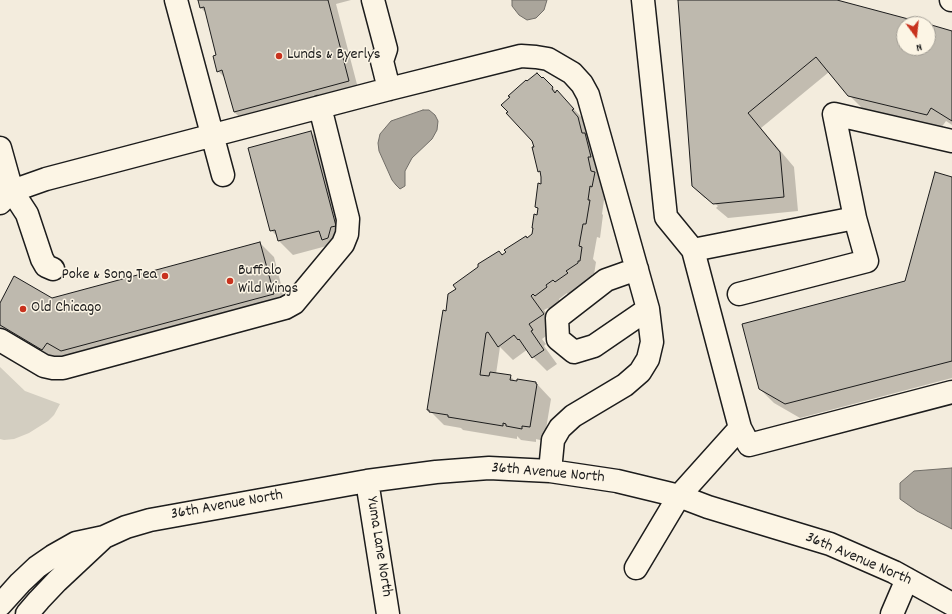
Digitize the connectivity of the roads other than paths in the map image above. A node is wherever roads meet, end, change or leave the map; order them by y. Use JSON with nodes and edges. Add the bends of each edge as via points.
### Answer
{"nodes":[{"id":1,"x":176,"y":0,"type":"edge"},
{"id":2,"x":373,"y":0,"type":"edge"},
{"id":3,"x":643,"y":0,"type":"edge"},
{"id":4,"x":389,"y":89,"type":"junction"},
{"id":5,"x":320,"y":107,"type":"junction"},
{"id":6,"x":213,"y":136,"type":"junction"},
{"id":7,"x":952,"y":141,"type":"edge"},
{"id":8,"x":0,"y":148,"type":"edge"},
{"id":9,"x":223,"y":174,"type":"dead end"},
{"id":10,"x":6,"y":197,"type":"edge"},
{"id":11,"x":855,"y":218,"type":"junction"},
{"id":12,"x":693,"y":250,"type":"junction"},
{"id":13,"x":53,"y":269,"type":"dead end"},
{"id":14,"x":637,"y":269,"type":"junction"},
{"id":15,"x":739,"y":294,"type":"dead end"},
{"id":16,"x":648,"y":309,"type":"junction"},
{"id":17,"x":0,"y":340,"type":"edge"},
{"id":18,"x":952,"y":392,"type":"edge"},
{"id":19,"x":740,"y":428,"type":"junction"},
{"id":20,"x":550,"y":471,"type":"junction"},
{"id":21,"x":367,"y":481,"type":"junction"},
{"id":22,"x":679,"y":496,"type":"junction"},
{"id":23,"x":104,"y":538,"type":"junction"},
{"id":24,"x":636,"y":568,"type":"dead end"},
{"id":25,"x":907,"y":579,"type":"junction"},
{"id":26,"x":952,"y":604,"type":"edge"},
{"id":27,"x":0,"y":605,"type":"edge"},
{"id":28,"x":27,"y":614,"type":"edge"},
{"id":29,"x":388,"y":614,"type":"edge"},
{"id":30,"x":892,"y":614,"type":"edge"}],
"edges":[{"from":1,"to":6,"type":"street"},
{"from":2,"to":4,"type":"street","via":[[386,49],[382,61]]},
{"from":3,"to":12,"type":"street","via":[[666,216]]},
{"from":4,"to":5,"type":"street"},
{"from":4,"to":14,"type":"street","via":[[521,56],[536,56],[548,60],[572,73],[588,95]]},
{"from":5,"to":6,"type":"street"},
{"from":5,"to":17,"type":"street","via":[[348,219],[347,234],[343,244],[294,303],[285,308],[63,368],[44,366]]},
{"from":6,"to":9,"type":"street"},
{"from":6,"to":10,"type":"street","via":[[46,179]]},
{"from":7,"to":11,"type":"street","via":[[834,114]]},
{"from":8,"to":10,"type":"street"},
{"from":10,"to":13,"type":"street","via":[[27,214],[42,259],[46,266]]},
{"from":11,"to":12,"type":"street"},
{"from":11,"to":15,"type":"street","via":[[867,261]]},
{"from":12,"to":19,"type":"street"},
{"from":14,"to":16,"type":"street"},
{"from":14,"to":16,"type":"street","via":[[606,280],[557,318],[558,339],[574,352],[594,346]]},
{"from":16,"to":20,"type":"street","via":[[652,342],[648,359],[640,372],[626,385],[573,416],[560,428],[553,440]]},
{"from":18,"to":19,"type":"street","via":[[749,445]]},
{"from":19,"to":22,"type":"street"},
{"from":20,"to":21,"type":"street","name":"36th Avenue North","via":[[489,468]]},
{"from":20,"to":22,"type":"street","name":"36th Avenue North","via":[[617,481]]},
{"from":21,"to":23,"type":"street","name":"36th Avenue North","via":[[150,520],[126,527]]},
{"from":21,"to":29,"type":"street","name":"Yuma Lane North"},
{"from":22,"to":24,"type":"street"},
{"from":22,"to":25,"type":"street","name":"36th Avenue North","via":[[830,544]]},
{"from":23,"to":27,"type":"street","name":"36th Avenue North","via":[[76,543],[53,556],[20,583]]},
{"from":23,"to":28,"type":"street","name":"36th Avenue North","via":[[57,581]]},
{"from":25,"to":26,"type":"street","name":"36th Avenue North"},
{"from":25,"to":30,"type":"street"}]}
